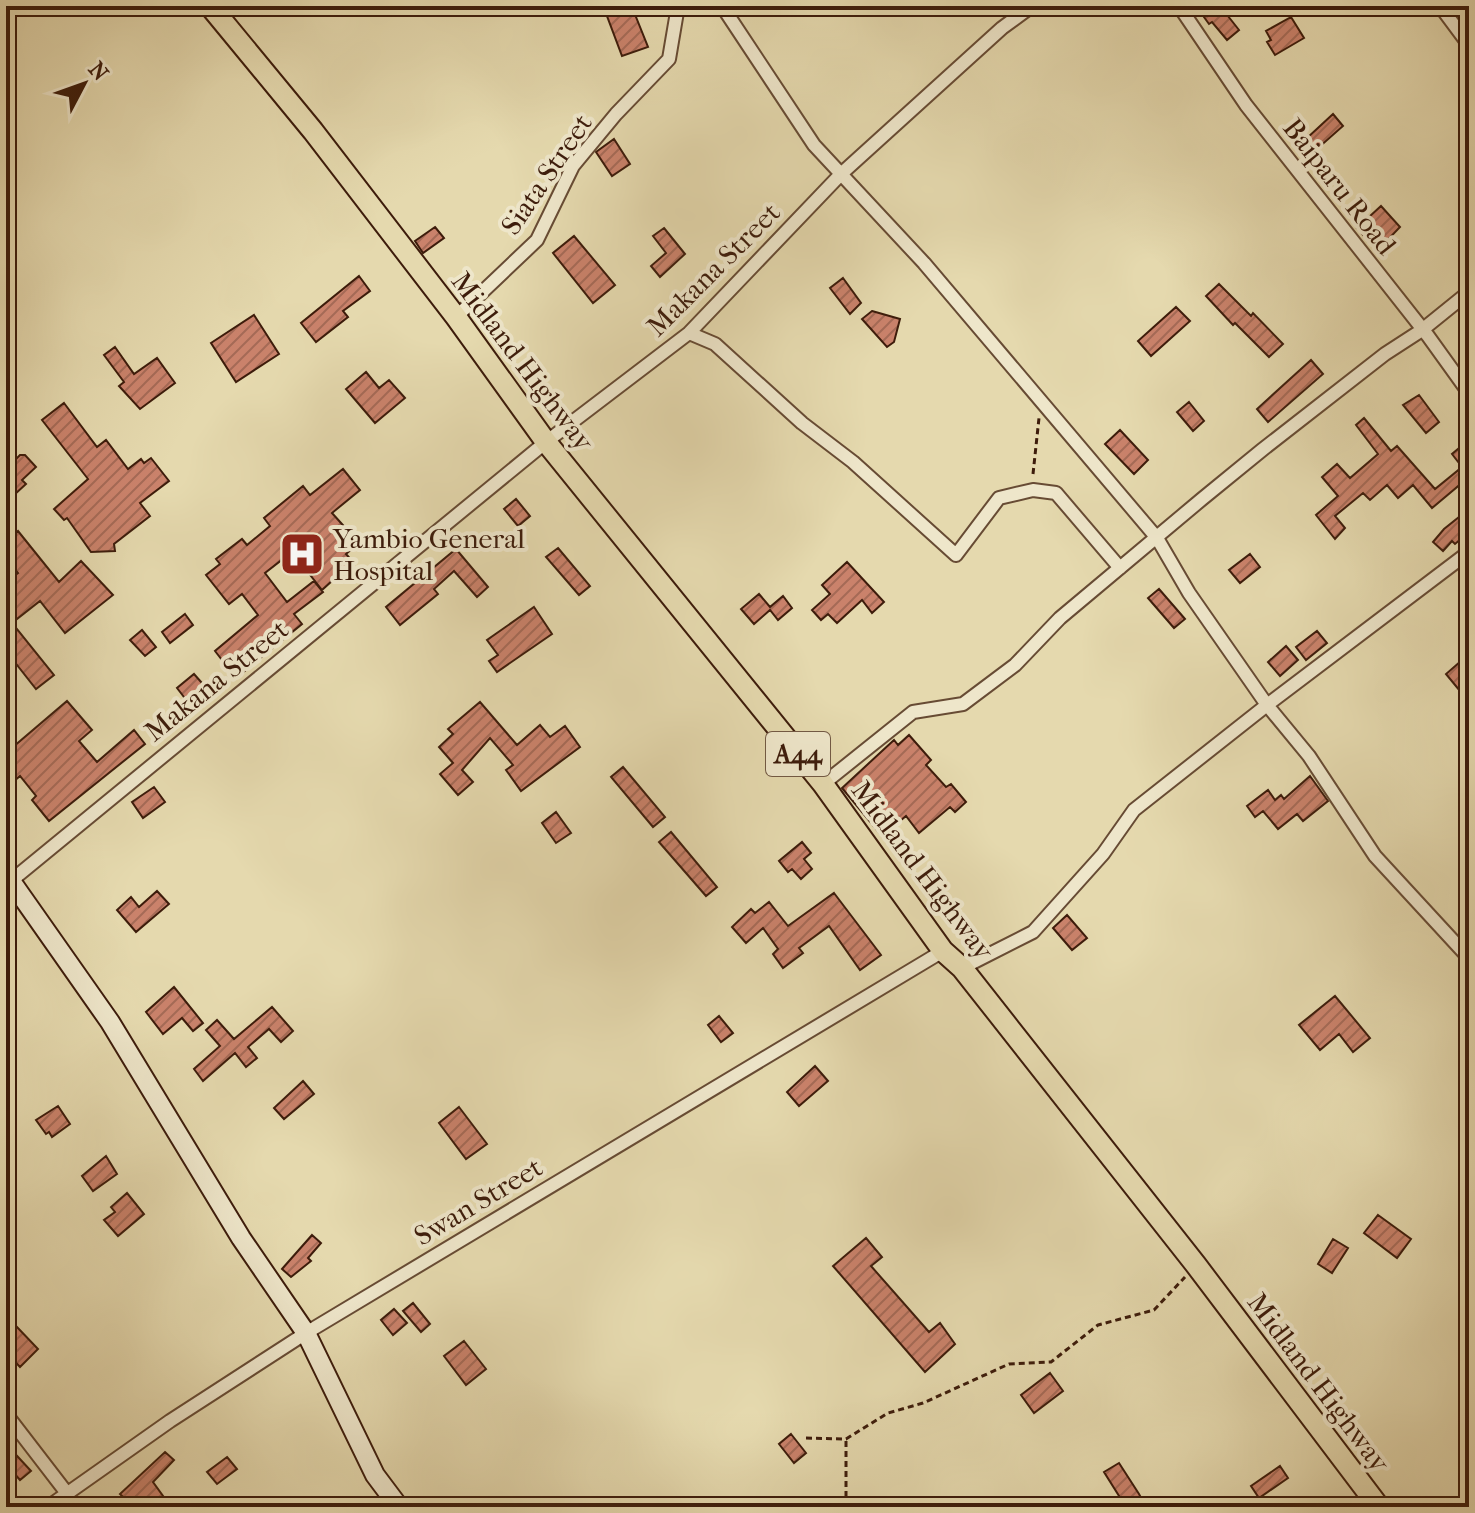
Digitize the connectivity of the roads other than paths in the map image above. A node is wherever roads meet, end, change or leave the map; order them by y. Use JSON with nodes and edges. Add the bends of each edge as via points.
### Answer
{"nodes":[{"id":1,"x":210,"y":6,"type":"edge"},
{"id":2,"x":678,"y":6,"type":"edge"},
{"id":3,"x":722,"y":6,"type":"edge"},
{"id":4,"x":1032,"y":6,"type":"edge"},
{"id":5,"x":1179,"y":6,"type":"edge"},
{"id":6,"x":1440,"y":6,"type":"edge"},
{"id":7,"x":1469,"y":45,"type":"edge"},
{"id":8,"x":841,"y":174,"type":"junction"},
{"id":9,"x":1469,"y":292,"type":"edge"},
{"id":10,"x":456,"y":317,"type":"junction"},
{"id":11,"x":1422,"y":330,"type":"junction"},
{"id":12,"x":689,"y":333,"type":"junction"},
{"id":13,"x":1469,"y":393,"type":"edge"},
{"id":14,"x":546,"y":442,"type":"junction"},
{"id":15,"x":1157,"y":538,"type":"junction"},
{"id":16,"x":1469,"y":552,"type":"edge"},
{"id":17,"x":1120,"y":568,"type":"junction"},
{"id":18,"x":1267,"y":705,"type":"junction"},
{"id":19,"x":823,"y":784,"type":"junction"},
{"id":20,"x":8,"y":880,"type":"edge"},
{"id":21,"x":943,"y":951,"type":"junction"},
{"id":22,"x":1469,"y":958,"type":"edge"},
{"id":23,"x":962,"y":968,"type":"junction"},
{"id":24,"x":306,"y":1333,"type":"junction"},
{"id":25,"x":6,"y":1414,"type":"edge"},
{"id":26,"x":66,"y":1492,"type":"junction"},
{"id":27,"x":1469,"y":1498,"type":"edge"},
{"id":28,"x":48,"y":1507,"type":"edge"},
{"id":29,"x":399,"y":1507,"type":"edge"},
{"id":30,"x":1379,"y":1507,"type":"edge"},
{"id":31,"x":1459,"y":1507,"type":"edge"}],
"edges":[{"from":1,"to":10,"type":"main road","name":"Midland Highway","number":"A44"},
{"from":2,"to":10,"type":"street","name":"Siata Street","via":[[669,59],[573,166],[537,240]]},
{"from":3,"to":8,"type":"street","via":[[814,145]]},
{"from":4,"to":8,"type":"street","name":"Makana Street"},
{"from":5,"to":11,"type":"street","name":"Baiparu Road","via":[[1246,105]]},
{"from":6,"to":7,"type":"street"},
{"from":8,"to":12,"type":"street","name":"Makana Street"},
{"from":8,"to":15,"type":"street","via":[[924,263]]},
{"from":9,"to":11,"type":"street"},
{"from":10,"to":14,"type":"main road","name":"Midland Highway","number":"A44"},
{"from":11,"to":13,"type":"street","name":"Baiparu Road"},
{"from":11,"to":15,"type":"street","via":[[1262,450]]},
{"from":12,"to":14,"type":"street","name":"Makana Street"},
{"from":12,"to":17,"type":"street","via":[[715,344],[956,555],[999,498],[1033,490],[1056,493]]},
{"from":14,"to":19,"type":"main road","name":"Midland Highway","number":"A44"},
{"from":14,"to":20,"type":"street","name":"Makana Street"},
{"from":15,"to":17,"type":"street"},
{"from":15,"to":18,"type":"street"},
{"from":16,"to":18,"type":"street"},
{"from":17,"to":19,"type":"street","via":[[1015,665],[963,704],[913,712]]},
{"from":18,"to":22,"type":"street","via":[[1309,756],[1375,856]]},
{"from":18,"to":23,"type":"street","via":[[1134,810],[1103,854],[1033,932]]},
{"from":19,"to":21,"type":"main road","name":"Midland Highway","number":"A44"},
{"from":20,"to":24,"type":"street","via":[[110,1022],[241,1238]]},
{"from":21,"to":23,"type":"main road","name":"Midland Highway","number":"A44"},
{"from":21,"to":24,"type":"street","name":"Swan Street"},
{"from":23,"to":30,"type":"main road","name":"Midland Highway","number":"A44"},
{"from":24,"to":26,"type":"street","name":"Swan Street"},
{"from":24,"to":29,"type":"street","via":[[375,1475]]},
{"from":25,"to":26,"type":"street"},
{"from":26,"to":28,"type":"street","name":"Swan Street"},
{"from":27,"to":31,"type":"street"}]}
